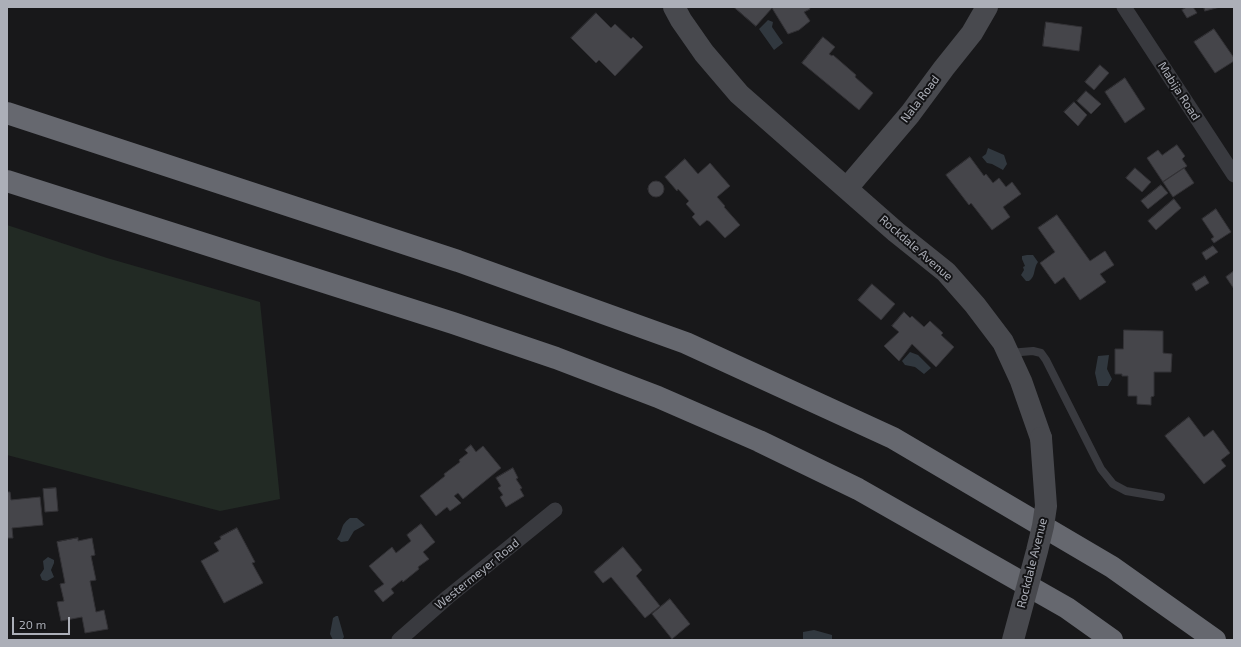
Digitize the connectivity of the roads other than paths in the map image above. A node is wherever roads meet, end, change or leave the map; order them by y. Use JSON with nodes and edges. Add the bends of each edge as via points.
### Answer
{"nodes":[{"id":1,"x":674,"y":7,"type":"edge"},
{"id":2,"x":988,"y":7,"type":"edge"},
{"id":3,"x":1124,"y":7,"type":"edge"},
{"id":4,"x":7,"y":113,"type":"edge"},
{"id":5,"x":1234,"y":175,"type":"edge"},
{"id":6,"x":7,"y":181,"type":"edge"},
{"id":7,"x":847,"y":188,"type":"junction"},
{"id":8,"x":1008,"y":353,"type":"junction"},
{"id":9,"x":1161,"y":497,"type":"dead end"},
{"id":10,"x":556,"y":510,"type":"dead end"},
{"id":11,"x":399,"y":640,"type":"edge"},
{"id":12,"x":1013,"y":640,"type":"edge"},
{"id":13,"x":1112,"y":640,"type":"edge"},
{"id":14,"x":1215,"y":640,"type":"edge"}],
"edges":[{"from":1,"to":7,"type":"street","name":"Rockdale Avenue","via":[[704,54],[738,94]]},
{"from":2,"to":7,"type":"street","name":"Nala Road","via":[[972,33],[910,114]]},
{"from":3,"to":5,"type":"street","name":"Mabija Road"},
{"from":4,"to":14,"type":"highway","via":[[458,261],[686,343],[893,438],[1112,567]]},
{"from":6,"to":13,"type":"highway","via":[[453,323],[556,358],[658,397],[759,441],[858,489],[1067,608]]},
{"from":7,"to":8,"type":"street","name":"Rockdale Avenue","via":[[946,272],[992,325]]},
{"from":8,"to":9,"type":"lane","via":[[1041,353],[1101,469],[1114,484],[1126,491]]},
{"from":8,"to":12,"type":"street","name":"Rockdale Avenue","bridge":true,"via":[[1041,438],[1046,506],[1037,551]]},
{"from":10,"to":11,"type":"street","name":"Westermeyer Road"}]}
